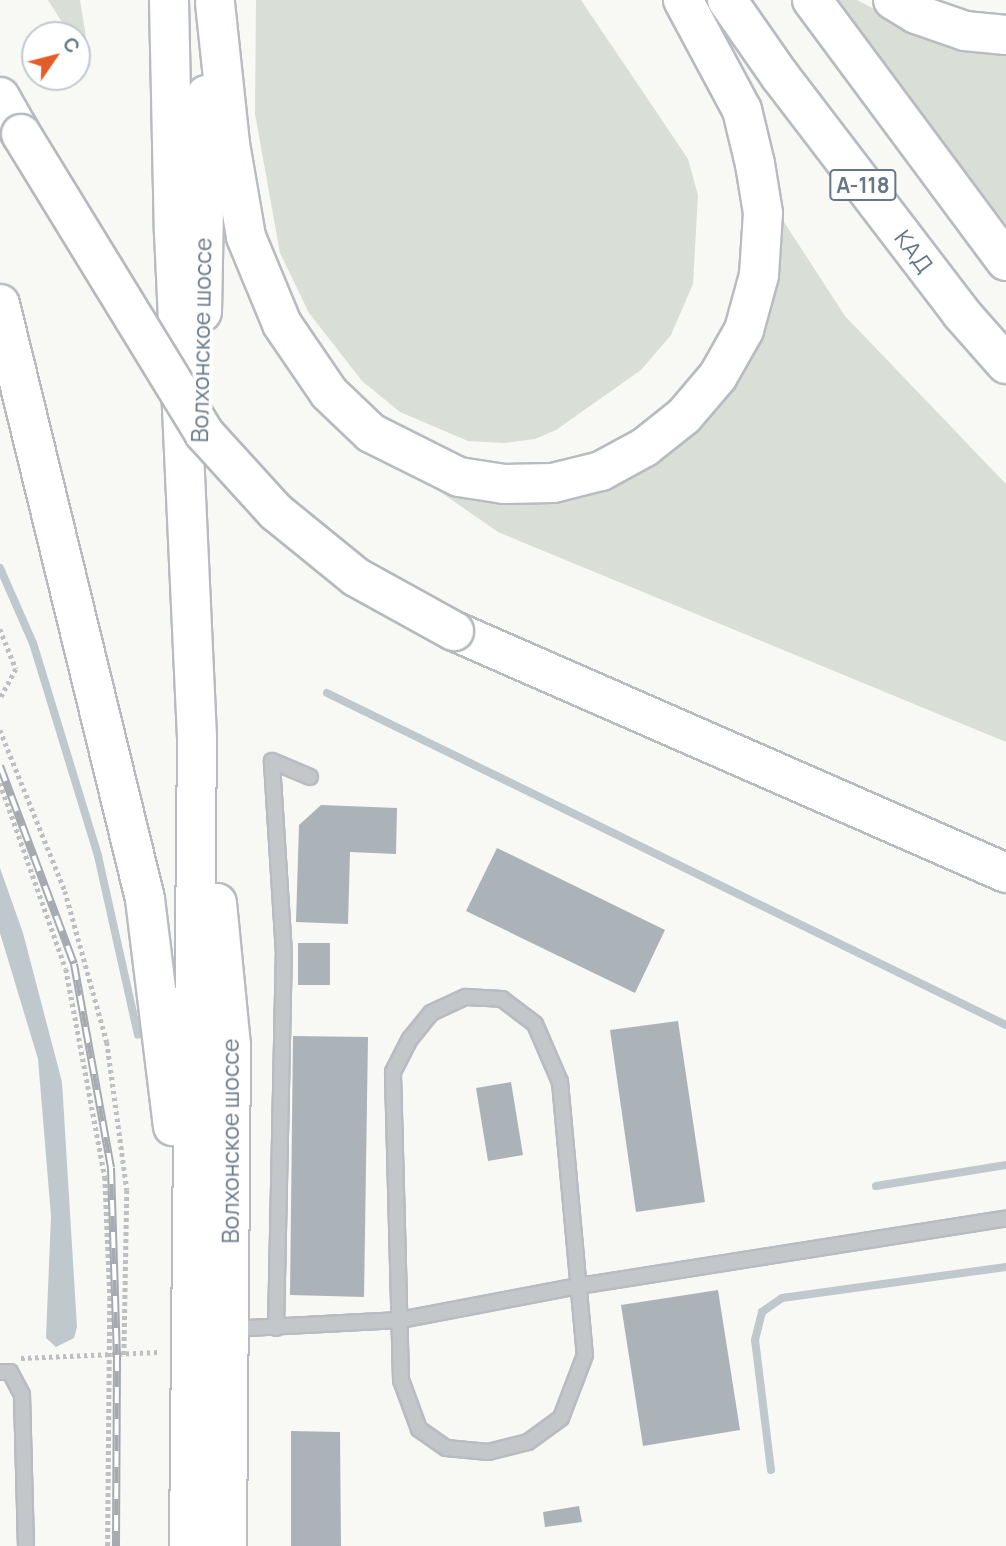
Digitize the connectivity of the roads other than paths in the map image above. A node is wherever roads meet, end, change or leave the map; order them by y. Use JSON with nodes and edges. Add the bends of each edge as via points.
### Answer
{"nodes":[{"id":1,"x":169,"y":0,"type":"edge"},
{"id":2,"x":683,"y":0,"type":"edge"},
{"id":3,"x":727,"y":0,"type":"edge"},
{"id":4,"x":812,"y":0,"type":"edge"},
{"id":5,"x":893,"y":0,"type":"edge"},
{"id":6,"x":215,"y":1,"type":"edge"},
{"id":7,"x":1006,"y":35,"type":"edge"},
{"id":8,"x":0,"y":97,"type":"edge"},
{"id":9,"x":1006,"y":261,"type":"edge"},
{"id":10,"x":0,"y":304,"type":"edge"},
{"id":11,"x":1006,"y":363,"type":"edge"},
{"id":12,"x":195,"y":681,"type":"junction"},
{"id":13,"x":197,"y":738,"type":"junction"},
{"id":14,"x":310,"y":776,"type":"dead end"},
{"id":15,"x":1006,"y":873,"type":"edge"},
{"id":16,"x":1006,"y":1218,"type":"edge"},
{"id":17,"x":579,"y":1286,"type":"junction"},
{"id":18,"x":400,"y":1320,"type":"junction"},
{"id":19,"x":276,"y":1328,"type":"junction"},
{"id":20,"x":229,"y":1329,"type":"junction"},
{"id":21,"x":179,"y":1339,"type":"junction"},
{"id":22,"x":0,"y":1372,"type":"edge"},
{"id":23,"x":26,"y":1546,"type":"edge"},
{"id":24,"x":189,"y":1546,"type":"edge"},
{"id":25,"x":227,"y":1546,"type":"edge"}],
"edges":[{"from":1,"to":12,"type":"main road","name":"Волхонское шоссе","via":[[174,233]]},
{"from":2,"to":6,"type":"main road","via":[[743,110],[755,164],[763,213],[759,275],[744,330],[701,396],[645,447],[601,471],[553,482],[504,484],[459,477],[371,433],[328,393],[282,324],[246,237],[230,144]]},
{"from":3,"to":11,"type":"main road","name":"КАД","number":"А-118","via":[[945,292]]},
{"from":4,"to":9,"type":"main road","number":"А-118"},
{"from":5,"to":7,"type":"main road","via":[[916,14],[965,31]]},
{"from":6,"to":12,"type":"main road","name":"Волхонское шоссе","via":[[204,120]]},
{"from":8,"to":15,"type":"main road","bridge":true,"via":[[204,433],[276,512],[356,577],[454,631]]},
{"from":10,"to":21,"type":"main road","via":[[145,899]]},
{"from":12,"to":13,"type":"main road","name":"Волхонское шоссе"},
{"from":13,"to":20,"type":"main road","name":"Волхонское шоссе","via":[[231,1045]]},
{"from":13,"to":21,"type":"main road","name":"Волхонское шоссе"},
{"from":14,"to":19,"type":"lane","via":[[272,761],[284,954]]},
{"from":16,"to":17,"type":"lane"},
{"from":17,"to":18,"type":"lane"},
{"from":17,"to":18,"type":"lane","via":[[585,1355],[561,1418],[528,1442],[488,1452],[446,1448],[419,1429],[401,1380]]},
{"from":17,"to":18,"type":"lane","via":[[560,1082],[535,1024],[502,999],[466,997],[431,1013],[410,1039],[393,1072]]},
{"from":18,"to":19,"type":"lane"},
{"from":19,"to":20,"type":"lane"},
{"from":20,"to":21,"type":"main road"},
{"from":20,"to":25,"type":"main road","name":"Волхонское шоссе"},
{"from":21,"to":24,"type":"main road","name":"Волхонское шоссе"},
{"from":22,"to":23,"type":"lane","via":[[10,1372],[22,1395]]}]}
